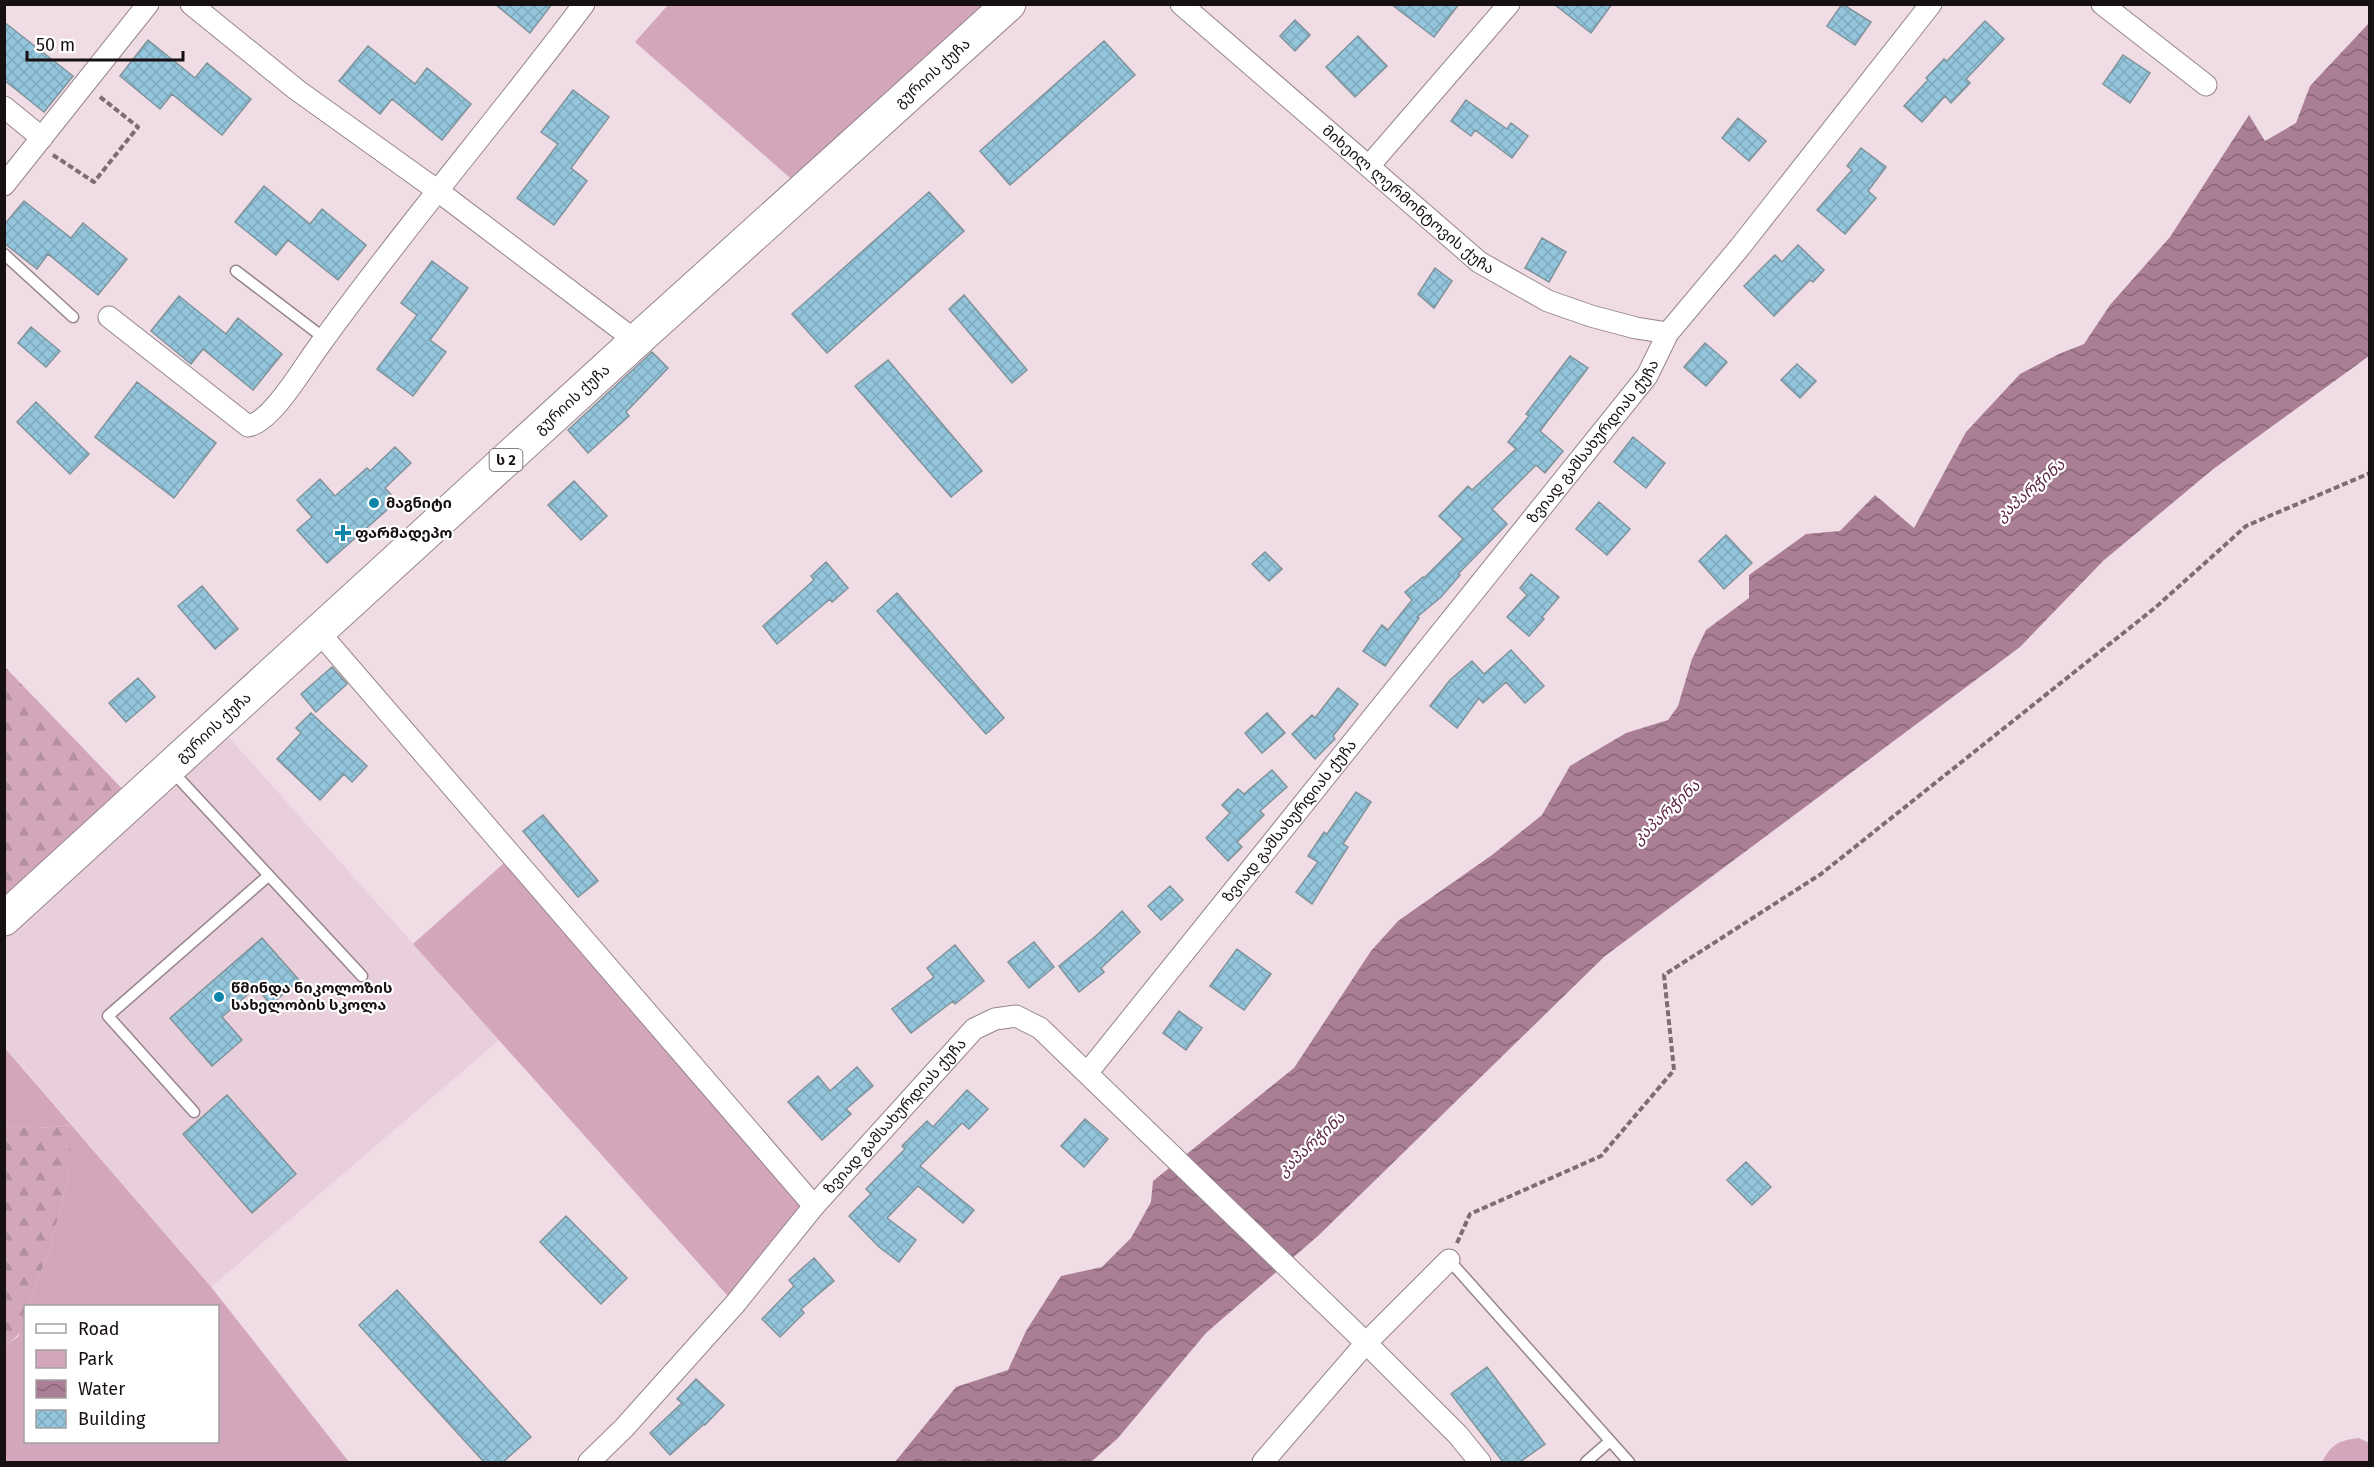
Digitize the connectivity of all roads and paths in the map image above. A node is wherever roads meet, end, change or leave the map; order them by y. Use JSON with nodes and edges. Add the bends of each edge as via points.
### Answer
{"nodes":[{"id":1,"x":148,"y":4,"type":"edge"},
{"id":2,"x":191,"y":4,"type":"edge"},
{"id":3,"x":584,"y":4,"type":"edge"},
{"id":4,"x":1009,"y":4,"type":"edge"},
{"id":5,"x":1181,"y":4,"type":"edge"},
{"id":6,"x":1509,"y":4,"type":"edge"},
{"id":7,"x":1931,"y":4,"type":"edge"},
{"id":8,"x":2102,"y":4,"type":"edge"},
{"id":9,"x":85,"y":84,"type":"junction"},
{"id":10,"x":2206,"y":85,"type":"dead end"},
{"id":11,"x":4,"y":107,"type":"edge"},
{"id":12,"x":39,"y":141,"type":"junction"},
{"id":13,"x":1369,"y":166,"type":"junction"},
{"id":14,"x":4,"y":185,"type":"edge"},
{"id":15,"x":438,"y":191,"type":"junction"},
{"id":16,"x":4,"y":254,"type":"edge"},
{"id":17,"x":236,"y":271,"type":"dead end"},
{"id":18,"x":73,"y":317,"type":"dead end"},
{"id":19,"x":109,"y":317,"type":"dead end"},
{"id":20,"x":1668,"y":333,"type":"junction"},
{"id":21,"x":324,"y":338,"type":"junction"},
{"id":22,"x":636,"y":341,"type":"junction"},
{"id":23,"x":2370,"y":473,"type":"edge"},
{"id":24,"x":318,"y":631,"type":"junction"},
{"id":25,"x":168,"y":767,"type":"junction"},
{"id":26,"x":268,"y":876,"type":"junction"},
{"id":27,"x":4,"y":919,"type":"edge"},
{"id":28,"x":362,"y":976,"type":"dead end"},
{"id":29,"x":1088,"y":1072,"type":"junction"},
{"id":30,"x":194,"y":1112,"type":"dead end"},
{"id":31,"x":814,"y":1206,"type":"junction"},
{"id":32,"x":1449,"y":1260,"type":"junction"},
{"id":33,"x":1366,"y":1342,"type":"junction"},
{"id":34,"x":1610,"y":1441,"type":"junction"},
{"id":35,"x":589,"y":1462,"type":"edge"},
{"id":36,"x":1263,"y":1462,"type":"edge"},
{"id":37,"x":1480,"y":1462,"type":"edge"},
{"id":38,"x":1586,"y":1462,"type":"edge"},
{"id":39,"x":1629,"y":1462,"type":"edge"}],
"edges":[{"from":1,"to":9,"type":"street"},
{"from":2,"to":15,"type":"street","via":[[297,90]]},
{"from":3,"to":15,"type":"street"},
{"from":4,"to":22,"type":"highway","name":"გურიის ქუჩა","number":"ს 2"},
{"from":5,"to":13,"type":"street","name":"მიხეილ ლერმონტოვის ქუჩა"},
{"from":6,"to":13,"type":"street"},
{"from":7,"to":20,"type":"street","name":"ზვიად გამსახურდიას ქუჩა","via":[[1740,248]]},
{"from":8,"to":10,"type":"street"},
{"from":9,"to":12,"type":"street"},
{"from":9,"to":12,"type":"path","via":[[138,127],[102,173],[94,182]]},
{"from":11,"to":12,"type":"street"},
{"from":12,"to":14,"type":"street"},
{"from":13,"to":20,"type":"street","name":"მიხეილ ლერმონტოვის ქუჩა","via":[[1479,262],[1548,301],[1591,316]]},
{"from":15,"to":21,"type":"street"},
{"from":15,"to":22,"type":"street"},
{"from":16,"to":18,"type":"lane"},
{"from":17,"to":21,"type":"lane"},
{"from":19,"to":21,"type":"street","via":[[248,426],[263,418],[282,396]]},
{"from":20,"to":29,"type":"street","name":"ზვიად გამსახურდიას ქუჩა","via":[[1647,376]]},
{"from":22,"to":24,"type":"highway","name":"გურიის ქუჩა","number":"ს 2"},
{"from":23,"to":32,"type":"path","via":[[2246,526],[2156,608],[1821,874],[1664,975],[1674,1070],[1601,1156],[1470,1214]]},
{"from":24,"to":25,"type":"highway","name":"გურიის ქუჩა","number":"ს 2"},
{"from":24,"to":31,"type":"street"},
{"from":25,"to":26,"type":"lane"},
{"from":25,"to":27,"type":"highway","name":"გურიის ქუჩა","number":"ს 2"},
{"from":26,"to":28,"type":"lane"},
{"from":26,"to":30,"type":"lane","via":[[108,1016]]},
{"from":29,"to":31,"type":"street","name":"ზვიად გამსახურდიას ქუჩა","via":[[1040,1028],[1016,1016],[995,1019],[974,1029]]},
{"from":29,"to":33,"type":"street"},
{"from":31,"to":35,"type":"street","name":"ზვიად გამსახურდიას ქუჩა","via":[[735,1304]]},
{"from":32,"to":33,"type":"street"},
{"from":32,"to":34,"type":"lane"},
{"from":33,"to":36,"type":"street"},
{"from":33,"to":37,"type":"street"},
{"from":34,"to":38,"type":"lane"},
{"from":34,"to":39,"type":"lane"}]}
